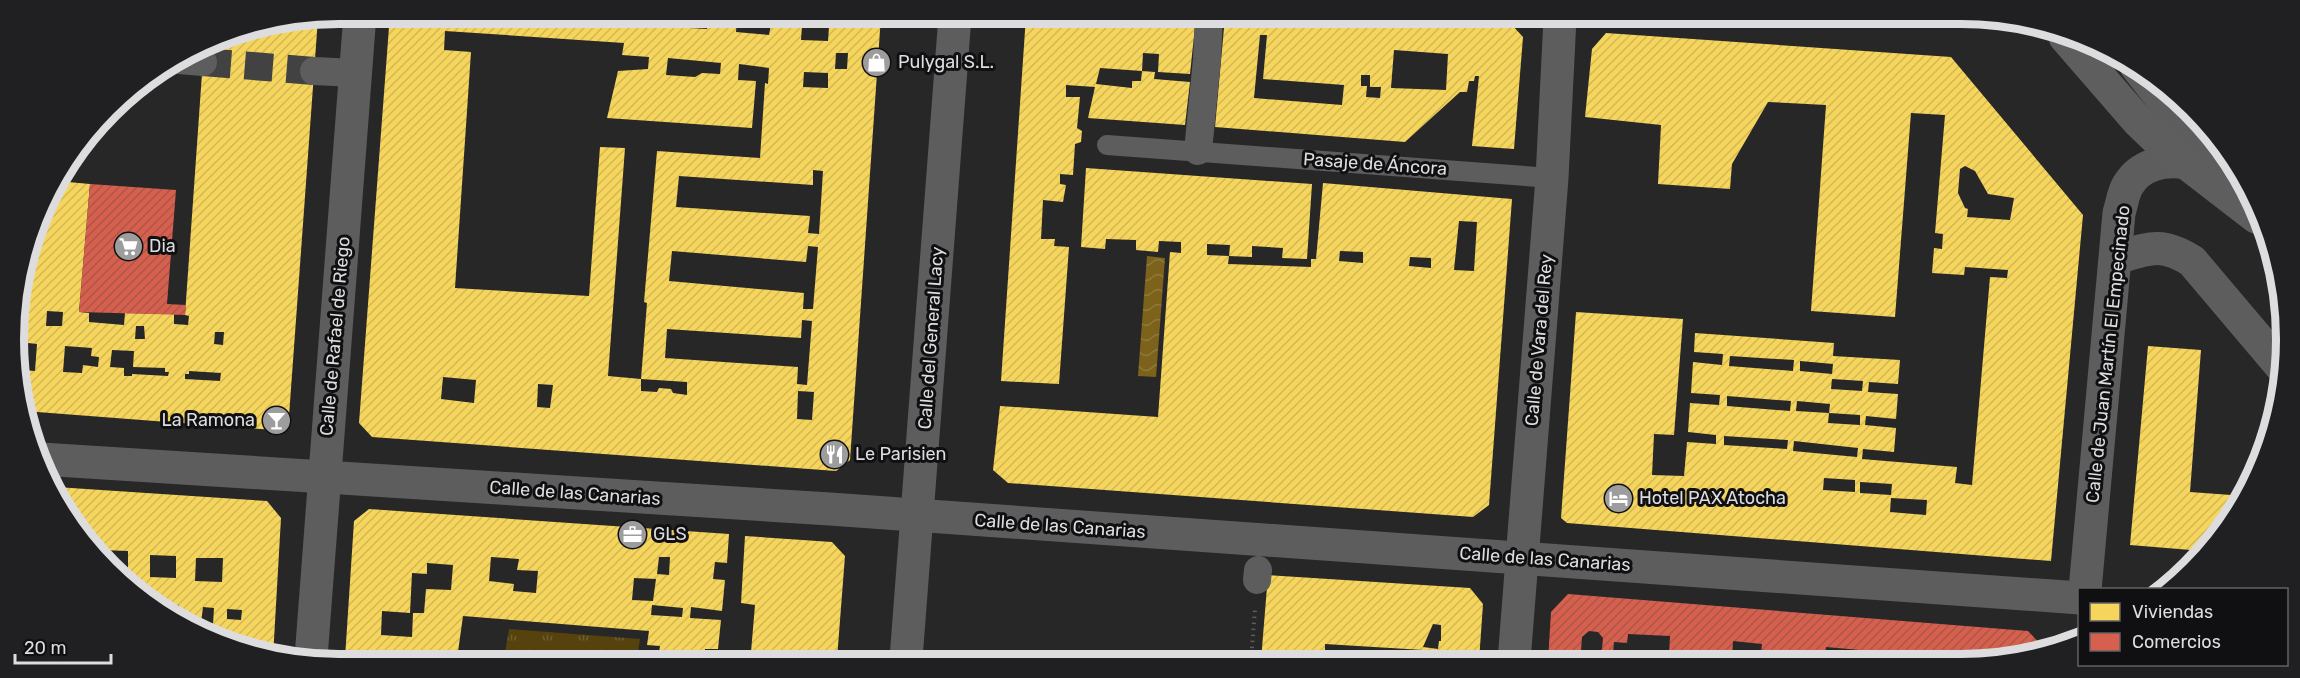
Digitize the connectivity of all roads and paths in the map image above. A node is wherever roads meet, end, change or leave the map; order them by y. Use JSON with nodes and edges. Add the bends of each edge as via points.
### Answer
{"nodes":[{"id":1,"x":359,"y":24,"type":"edge"},
{"id":2,"x":954,"y":24,"type":"edge"},
{"id":3,"x":1209,"y":24,"type":"edge"},
{"id":4,"x":1560,"y":24,"type":"edge"},
{"id":5,"x":2071,"y":44,"type":"edge"},
{"id":6,"x":314,"y":70,"type":"tunnel mouth"},
{"id":7,"x":355,"y":73,"type":"junction"},
{"id":8,"x":2156,"y":92,"type":"edge"},
{"id":9,"x":1107,"y":145,"type":"dead end"},
{"id":10,"x":1198,"y":151,"type":"junction"},
{"id":11,"x":2186,"y":164,"type":"junction"},
{"id":12,"x":1552,"y":178,"type":"junction"},
{"id":13,"x":2246,"y":205,"type":"edge"},
{"id":14,"x":2249,"y":211,"type":"edge"},
{"id":15,"x":2117,"y":258,"type":"junction"},
{"id":16,"x":2275,"y":359,"type":"edge"},
{"id":17,"x":48,"y":459,"type":"edge"},
{"id":18,"x":323,"y":478,"type":"junction"},
{"id":19,"x":917,"y":516,"type":"junction"},
{"id":20,"x":1521,"y":557,"type":"junction"},
{"id":21,"x":1257,"y":575,"type":"dead end"},
{"id":22,"x":2085,"y":588,"type":"edge"},
{"id":23,"x":2078,"y":598,"type":"edge"},
{"id":24,"x":311,"y":652,"type":"edge"},
{"id":25,"x":906,"y":654,"type":"edge"},
{"id":26,"x":1251,"y":654,"type":"edge"},
{"id":27,"x":1514,"y":654,"type":"edge"}],
"edges":[{"from":1,"to":7,"type":"street","name":"Calle de Rafael de Riego"},
{"from":2,"to":19,"type":"street","name":"Calle del General Lacy"},
{"from":3,"to":10,"type":"street"},
{"from":4,"to":12,"type":"street","name":"Calle de Vara del Rey"},
{"from":5,"to":11,"type":"main road","via":[[2137,120]]},
{"from":6,"to":7,"type":"street"},
{"from":7,"to":18,"type":"street","name":"Calle de Rafael de Riego"},
{"from":8,"to":13,"type":"street"},
{"from":9,"to":10,"type":"lane","name":"Pasaje de Áncora"},
{"from":10,"to":12,"type":"lane","name":"Pasaje de Áncora"},
{"from":11,"to":14,"type":"main road"},
{"from":11,"to":15,"type":"street","name":"Calle de Juan Martín El Empecinado","via":[[2162,162],[2151,166],[2127,187],[2120,213]]},
{"from":12,"to":20,"type":"street","name":"Calle de Vara del Rey"},
{"from":15,"to":16,"type":"street","via":[[2160,248],[2174,250],[2192,261]]},
{"from":15,"to":22,"type":"street","name":"Calle de Juan Martín El Empecinado"},
{"from":17,"to":18,"type":"street","name":"Calle de las Canarias"},
{"from":18,"to":19,"type":"street","name":"Calle de las Canarias"},
{"from":18,"to":24,"type":"street","name":"Calle de Rafael de Riego"},
{"from":19,"to":20,"type":"street","name":"Calle de las Canarias"},
{"from":19,"to":25,"type":"street","name":"Calle del General Lacy"},
{"from":20,"to":23,"type":"street","name":"Calle de las Canarias"},
{"from":20,"to":27,"type":"street","name":"Calle de Vara del Rey"},
{"from":21,"to":26,"type":"path"}]}
